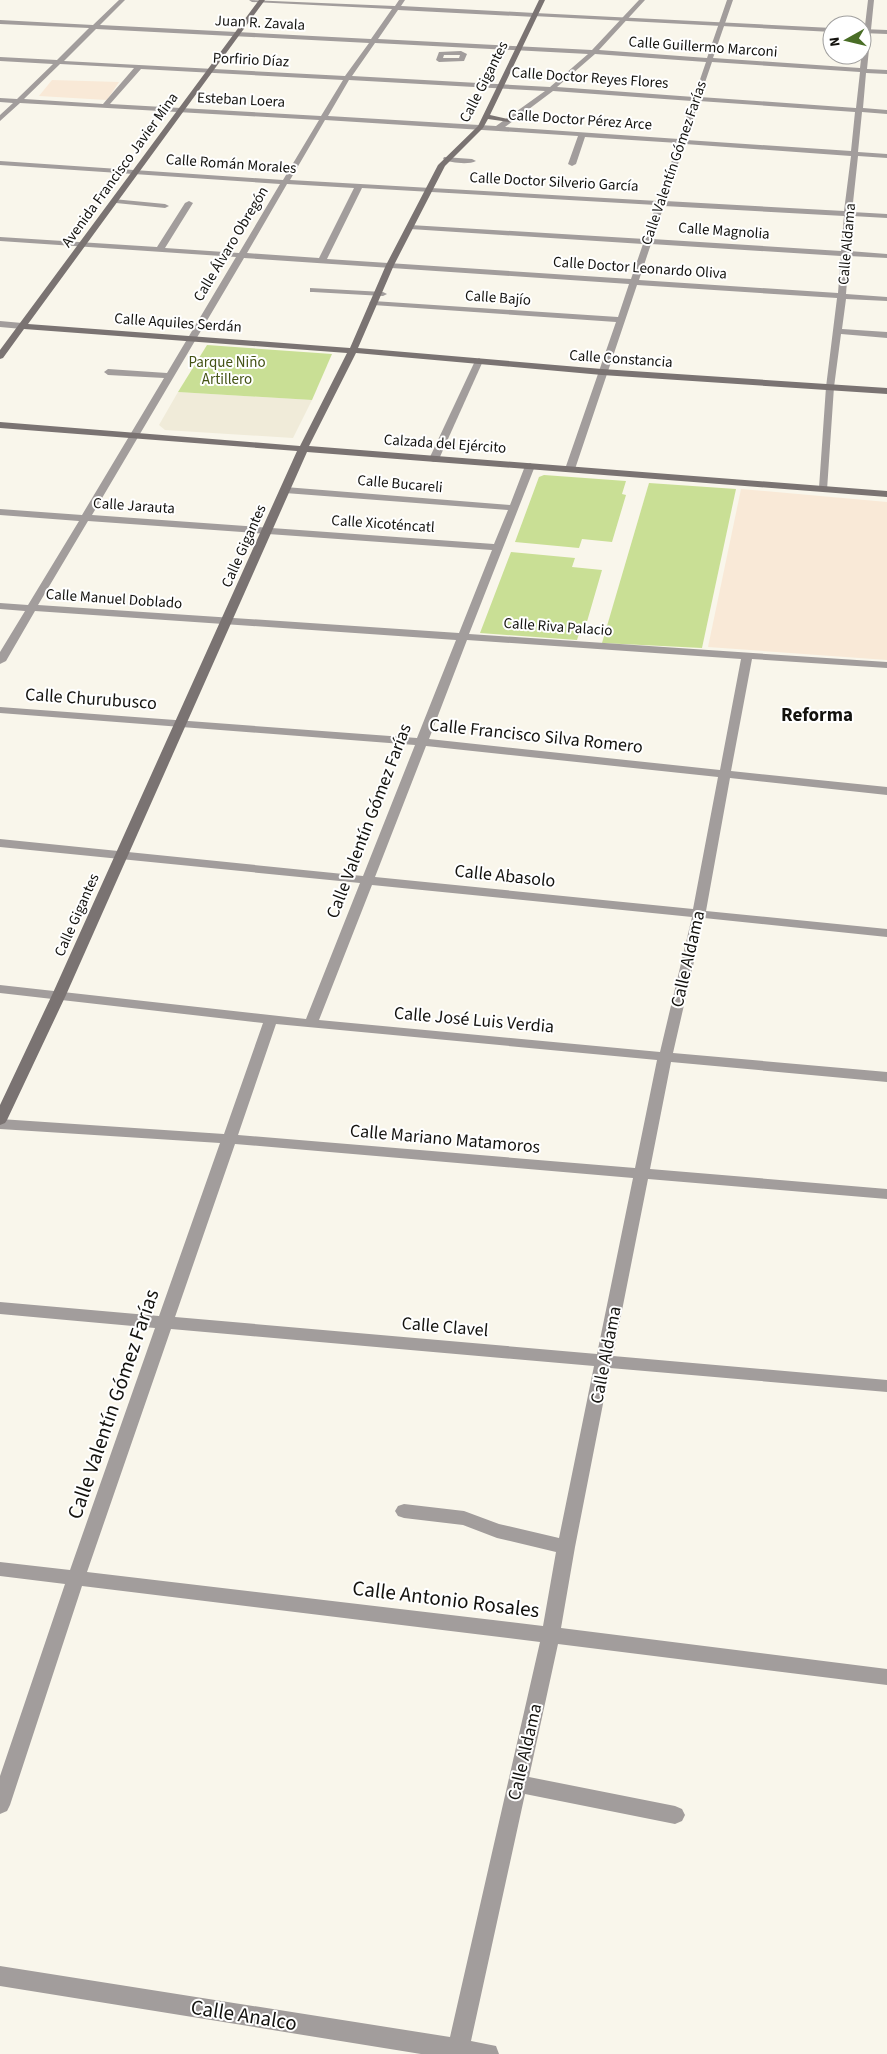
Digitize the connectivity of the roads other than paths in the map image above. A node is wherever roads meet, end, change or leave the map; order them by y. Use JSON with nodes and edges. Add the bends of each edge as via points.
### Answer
{"nodes":[{"id":1,"x":122,"y":0,"type":"edge"},
{"id":2,"x":252,"y":0,"type":"edge"},
{"id":3,"x":262,"y":0,"type":"edge"},
{"id":4,"x":402,"y":0,"type":"edge"},
{"id":5,"x":542,"y":0,"type":"edge"},
{"id":6,"x":642,"y":0,"type":"edge"},
{"id":7,"x":730,"y":0,"type":"edge"},
{"id":8,"x":871,"y":0,"type":"edge"},
{"id":9,"x":397,"y":7,"type":"junction"},
{"id":10,"x":535,"y":15,"type":"junction"},
{"id":11,"x":868,"y":15,"type":"edge"},
{"id":12,"x":626,"y":19,"type":"junction"},
{"id":13,"x":0,"y":22,"type":"edge"},
{"id":14,"x":722,"y":24,"type":"junction"},
{"id":15,"x":94,"y":27,"type":"junction"},
{"id":16,"x":822,"y":29,"type":"edge"},
{"id":17,"x":872,"y":31,"type":"edge"},
{"id":18,"x":887,"y":32,"type":"edge"},
{"id":19,"x":236,"y":34,"type":"junction"},
{"id":20,"x":372,"y":42,"type":"junction"},
{"id":21,"x":453,"y":46,"type":"junction"},
{"id":22,"x":518,"y":49,"type":"junction"},
{"id":23,"x":449,"y":52,"type":"dead end"},
{"id":24,"x":594,"y":52,"type":"junction"},
{"id":25,"x":0,"y":59,"type":"edge"},
{"id":26,"x":708,"y":60,"type":"junction"},
{"id":27,"x":59,"y":62,"type":"junction"},
{"id":28,"x":864,"y":65,"type":"edge"},
{"id":29,"x":140,"y":66,"type":"junction"},
{"id":30,"x":211,"y":70,"type":"junction"},
{"id":31,"x":864,"y":71,"type":"junction"},
{"id":32,"x":887,"y":72,"type":"edge"},
{"id":33,"x":347,"y":78,"type":"junction"},
{"id":34,"x":501,"y":86,"type":"junction"},
{"id":35,"x":550,"y":89,"type":"junction"},
{"id":36,"x":697,"y":99,"type":"junction"},
{"id":37,"x":0,"y":100,"type":"edge"},
{"id":38,"x":19,"y":101,"type":"junction"},
{"id":39,"x":105,"y":106,"type":"junction"},
{"id":40,"x":182,"y":110,"type":"junction"},
{"id":41,"x":860,"y":110,"type":"junction"},
{"id":42,"x":887,"y":112,"type":"edge"},
{"id":43,"x":486,"y":117,"type":"junction"},
{"id":44,"x":325,"y":118,"type":"junction"},
{"id":45,"x":0,"y":119,"type":"edge"},
{"id":46,"x":510,"y":120,"type":"junction"},
{"id":47,"x":481,"y":127,"type":"junction"},
{"id":48,"x":498,"y":128,"type":"junction"},
{"id":49,"x":582,"y":134,"type":"junction"},
{"id":50,"x":681,"y":141,"type":"junction"},
{"id":51,"x":856,"y":154,"type":"junction"},
{"id":52,"x":887,"y":156,"type":"edge"},
{"id":53,"x":447,"y":159,"type":"junction"},
{"id":54,"x":472,"y":161,"type":"dead end"},
{"id":55,"x":0,"y":163,"type":"edge"},
{"id":56,"x":572,"y":164,"type":"dead end"},
{"id":57,"x":137,"y":172,"type":"junction"},
{"id":58,"x":287,"y":182,"type":"junction"},
{"id":59,"x":359,"y":186,"type":"junction"},
{"id":60,"x":430,"y":190,"type":"junction"},
{"id":61,"x":116,"y":201,"type":"junction"},
{"id":62,"x":661,"y":202,"type":"junction"},
{"id":63,"x":189,"y":203,"type":"dead end"},
{"id":64,"x":165,"y":206,"type":"dead end"},
{"id":65,"x":848,"y":213,"type":"junction"},
{"id":66,"x":887,"y":216,"type":"edge"},
{"id":67,"x":410,"y":227,"type":"junction"},
{"id":68,"x":0,"y":238,"type":"edge"},
{"id":69,"x":648,"y":240,"type":"junction"},
{"id":70,"x":84,"y":244,"type":"junction"},
{"id":71,"x":160,"y":249,"type":"junction"},
{"id":72,"x":846,"y":253,"type":"junction"},
{"id":73,"x":242,"y":254,"type":"junction"},
{"id":74,"x":887,"y":256,"type":"edge"},
{"id":75,"x":322,"y":260,"type":"junction"},
{"id":76,"x":390,"y":265,"type":"junction"},
{"id":77,"x":633,"y":281,"type":"junction"},
{"id":78,"x":313,"y":290,"type":"dead end"},
{"id":79,"x":380,"y":294,"type":"junction"},
{"id":80,"x":842,"y":296,"type":"junction"},
{"id":81,"x":887,"y":298,"type":"edge"},
{"id":82,"x":373,"y":303,"type":"junction"},
{"id":83,"x":620,"y":320,"type":"junction"},
{"id":84,"x":0,"y":324,"type":"edge"},
{"id":85,"x":22,"y":326,"type":"junction"},
{"id":86,"x":838,"y":331,"type":"junction"},
{"id":87,"x":887,"y":334,"type":"edge"},
{"id":88,"x":192,"y":338,"type":"junction"},
{"id":89,"x":353,"y":350,"type":"junction"},
{"id":90,"x":0,"y":356,"type":"edge"},
{"id":91,"x":479,"y":361,"type":"junction"},
{"id":92,"x":108,"y":372,"type":"dead end"},
{"id":93,"x":602,"y":372,"type":"junction"},
{"id":94,"x":169,"y":376,"type":"junction"},
{"id":95,"x":830,"y":387,"type":"junction"},
{"id":96,"x":887,"y":391,"type":"edge"},
{"id":97,"x":0,"y":425,"type":"edge"},
{"id":98,"x":134,"y":436,"type":"junction"},
{"id":99,"x":303,"y":448,"type":"junction"},
{"id":100,"x":434,"y":458,"type":"junction"},
{"id":101,"x":530,"y":466,"type":"junction"},
{"id":102,"x":570,"y":469,"type":"junction"},
{"id":103,"x":824,"y":488,"type":"junction"},
{"id":104,"x":285,"y":490,"type":"junction"},
{"id":105,"x":887,"y":494,"type":"edge"},
{"id":106,"x":514,"y":508,"type":"junction"},
{"id":107,"x":0,"y":512,"type":"edge"},
{"id":108,"x":85,"y":518,"type":"junction"},
{"id":109,"x":266,"y":531,"type":"junction"},
{"id":110,"x":498,"y":547,"type":"junction"},
{"id":111,"x":0,"y":606,"type":"edge"},
{"id":112,"x":31,"y":608,"type":"junction"},
{"id":113,"x":227,"y":621,"type":"junction"},
{"id":114,"x":463,"y":636,"type":"junction"},
{"id":115,"x":747,"y":655,"type":"junction"},
{"id":116,"x":0,"y":661,"type":"edge"},
{"id":117,"x":887,"y":665,"type":"edge"},
{"id":118,"x":0,"y":710,"type":"edge"},
{"id":119,"x":180,"y":723,"type":"junction"},
{"id":120,"x":422,"y":742,"type":"junction"},
{"id":121,"x":724,"y":774,"type":"junction"},
{"id":122,"x":887,"y":791,"type":"edge"},
{"id":123,"x":0,"y":842,"type":"edge"},
{"id":124,"x":120,"y":855,"type":"junction"},
{"id":125,"x":368,"y":879,"type":"junction"},
{"id":126,"x":699,"y":914,"type":"junction"},
{"id":127,"x":887,"y":933,"type":"edge"},
{"id":128,"x":0,"y":989,"type":"edge"},
{"id":129,"x":59,"y":995,"type":"junction"},
{"id":130,"x":271,"y":1019,"type":"junction"},
{"id":131,"x":311,"y":1024,"type":"junction"},
{"id":132,"x":665,"y":1058,"type":"junction"},
{"id":133,"x":887,"y":1077,"type":"edge"},
{"id":134,"x":0,"y":1122,"type":"edge"},
{"id":135,"x":230,"y":1139,"type":"junction"},
{"id":136,"x":641,"y":1175,"type":"junction"},
{"id":137,"x":887,"y":1194,"type":"edge"},
{"id":138,"x":0,"y":1308,"type":"edge"},
{"id":139,"x":164,"y":1323,"type":"junction"},
{"id":140,"x":605,"y":1362,"type":"junction"},
{"id":141,"x":887,"y":1386,"type":"edge"},
{"id":142,"x":404,"y":1511,"type":"dead end"},
{"id":143,"x":566,"y":1547,"type":"junction"},
{"id":144,"x":0,"y":1569,"type":"edge"},
{"id":145,"x":76,"y":1578,"type":"junction"},
{"id":146,"x":551,"y":1634,"type":"junction"},
{"id":147,"x":887,"y":1677,"type":"edge"},
{"id":148,"x":517,"y":1784,"type":"junction"},
{"id":149,"x":0,"y":1805,"type":"edge"},
{"id":150,"x":674,"y":1815,"type":"dead end"},
{"id":151,"x":0,"y":1976,"type":"edge"},
{"id":152,"x":458,"y":2052,"type":"edge"},
{"id":153,"x":488,"y":2054,"type":"edge"}],
"edges":[{"from":1,"to":15,"type":"street"},
{"from":2,"to":3,"type":"street"},
{"from":3,"to":9,"type":"street"},
{"from":3,"to":19,"type":"main road","name":"Avenida Francisco Javier Mina"},
{"from":4,"to":9,"type":"street","name":"Calle Álvaro Obregón"},
{"from":5,"to":10,"type":"main road","name":"Calle Gigantes"},
{"from":6,"to":12,"type":"street"},
{"from":7,"to":14,"type":"street","name":"Calle Valentín Gómez Farías"},
{"from":8,"to":11,"type":"street","name":"Calle Aldama"},
{"from":9,"to":10,"type":"street"},
{"from":9,"to":20,"type":"street","name":"Calle Álvaro Obregón"},
{"from":10,"to":12,"type":"street"},
{"from":10,"to":22,"type":"main road","name":"Calle Gigantes"},
{"from":12,"to":14,"type":"street"},
{"from":12,"to":24,"type":"street"},
{"from":13,"to":15,"type":"street","name":"Juan R. Zavala"},
{"from":14,"to":16,"type":"street"},
{"from":14,"to":26,"type":"street","name":"Calle Valentín Gómez Farías"},
{"from":15,"to":19,"type":"street","name":"Juan R. Zavala"},
{"from":15,"to":27,"type":"street"},
{"from":17,"to":18,"type":"street"},
{"from":19,"to":20,"type":"street","name":"Juan R. Zavala"},
{"from":19,"to":30,"type":"main road","name":"Avenida Francisco Javier Mina"},
{"from":20,"to":21,"type":"street","name":"Juan R. Zavala"},
{"from":20,"to":33,"type":"street","name":"Calle Álvaro Obregón"},
{"from":21,"to":22,"type":"street","name":"Juan R. Zavala"},
{"from":21,"to":23,"type":"street"},
{"from":22,"to":24,"type":"street","name":"Calle Guillermo Marconi"},
{"from":22,"to":34,"type":"main road","name":"Calle Gigantes"},
{"from":24,"to":26,"type":"street","name":"Calle Guillermo Marconi"},
{"from":24,"to":35,"type":"street"},
{"from":25,"to":27,"type":"street","name":"Porfirio Díaz"},
{"from":26,"to":31,"type":"street","name":"Calle Guillermo Marconi"},
{"from":26,"to":36,"type":"street","name":"Calle Valentín Gómez Farías"},
{"from":27,"to":29,"type":"street","name":"Porfirio Díaz"},
{"from":27,"to":38,"type":"street"},
{"from":28,"to":31,"type":"street","name":"Calle Aldama"},
{"from":29,"to":30,"type":"street","name":"Porfirio Díaz"},
{"from":29,"to":39,"type":"street"},
{"from":30,"to":33,"type":"street","name":"Porfirio Díaz"},
{"from":30,"to":40,"type":"main road","name":"Avenida Francisco Javier Mina"},
{"from":31,"to":32,"type":"street","name":"Calle Guillermo Marconi"},
{"from":31,"to":41,"type":"street","name":"Calle Aldama"},
{"from":33,"to":34,"type":"street","name":"Porfirio Díaz"},
{"from":33,"to":44,"type":"street","name":"Calle Álvaro Obregón"},
{"from":34,"to":35,"type":"street","name":"Calle Doctor Reyes Flores"},
{"from":34,"to":43,"type":"main road","name":"Calle Gigantes"},
{"from":35,"to":36,"type":"street","name":"Calle Doctor Reyes Flores"},
{"from":35,"to":46,"type":"street"},
{"from":36,"to":41,"type":"street","name":"Calle Doctor Reyes Flores"},
{"from":36,"to":50,"type":"street","name":"Calle Valentín Gómez Farías"},
{"from":37,"to":38,"type":"street","name":"Esteban Loera"},
{"from":38,"to":39,"type":"street","name":"Esteban Loera"},
{"from":38,"to":45,"type":"street"},
{"from":39,"to":40,"type":"street","name":"Esteban Loera"},
{"from":40,"to":44,"type":"street","name":"Esteban Loera"},
{"from":40,"to":57,"type":"main road","name":"Avenida Francisco Javier Mina"},
{"from":41,"to":42,"type":"street","name":"Calle Doctor Reyes Flores"},
{"from":41,"to":51,"type":"street","name":"Calle Aldama"},
{"from":43,"to":46,"type":"main road"},
{"from":43,"to":47,"type":"main road","name":"Calle Gigantes"},
{"from":44,"to":47,"type":"street","name":"Esteban Loera"},
{"from":44,"to":58,"type":"street","name":"Calle Álvaro Obregón"},
{"from":46,"to":48,"type":"street"},
{"from":47,"to":48,"type":"street","name":"Calle Doctor Pérez Arce"},
{"from":47,"to":53,"type":"main road","name":"Calle Gigantes"},
{"from":48,"to":49,"type":"street","name":"Calle Doctor Pérez Arce"},
{"from":49,"to":50,"type":"street","name":"Calle Doctor Pérez Arce"},
{"from":49,"to":56,"type":"street"},
{"from":50,"to":51,"type":"street","name":"Calle Doctor Pérez Arce"},
{"from":50,"to":62,"type":"street","name":"Calle Valentín Gómez Farías"},
{"from":51,"to":52,"type":"street","name":"Calle Doctor Pérez Arce"},
{"from":51,"to":65,"type":"street","name":"Calle Aldama"},
{"from":53,"to":54,"type":"street"},
{"from":53,"to":60,"type":"main road","name":"Calle Gigantes"},
{"from":55,"to":57,"type":"street","name":"Calle Román Morales"},
{"from":57,"to":58,"type":"street","name":"Calle Román Morales"},
{"from":57,"to":61,"type":"main road","name":"Avenida Francisco Javier Mina"},
{"from":58,"to":59,"type":"street","name":"Calle Román Morales"},
{"from":58,"to":73,"type":"street","name":"Calle Álvaro Obregón"},
{"from":59,"to":60,"type":"street","name":"Calle Román Morales"},
{"from":59,"to":75,"type":"street"},
{"from":60,"to":62,"type":"street","name":"Calle Doctor Silverio García"},
{"from":60,"to":67,"type":"main road","name":"Calle Gigantes"},
{"from":61,"to":64,"type":"street"},
{"from":61,"to":70,"type":"main road","name":"Avenida Francisco Javier Mina"},
{"from":62,"to":65,"type":"street","name":"Calle Doctor Silverio García"},
{"from":62,"to":69,"type":"street","name":"Calle Valentín Gómez Farías"},
{"from":63,"to":71,"type":"street"},
{"from":65,"to":66,"type":"street","name":"Calle Doctor Silverio García"},
{"from":65,"to":72,"type":"street","name":"Calle Aldama"},
{"from":67,"to":69,"type":"street","name":"Calle Magnolia"},
{"from":67,"to":76,"type":"main road","name":"Calle Gigantes"},
{"from":68,"to":70,"type":"street","name":"Calle Doctor Leonardo Oliva"},
{"from":69,"to":72,"type":"street","name":"Calle Magnolia"},
{"from":69,"to":77,"type":"street","name":"Calle Valentín Gómez Farías"},
{"from":70,"to":71,"type":"street","name":"Calle Doctor Leonardo Oliva"},
{"from":70,"to":85,"type":"main road","name":"Avenida Francisco Javier Mina"},
{"from":71,"to":73,"type":"street","name":"Calle Doctor Leonardo Oliva"},
{"from":72,"to":74,"type":"street","name":"Calle Magnolia"},
{"from":72,"to":80,"type":"street","name":"Calle Aldama"},
{"from":73,"to":75,"type":"street","name":"Calle Doctor Leonardo Oliva"},
{"from":73,"to":88,"type":"street","name":"Calle Álvaro Obregón"},
{"from":75,"to":76,"type":"street","name":"Calle Doctor Leonardo Oliva"},
{"from":76,"to":77,"type":"street","name":"Calle Doctor Leonardo Oliva"},
{"from":76,"to":79,"type":"main road","name":"Calle Gigantes"},
{"from":77,"to":80,"type":"street","name":"Calle Doctor Leonardo Oliva"},
{"from":77,"to":83,"type":"street","name":"Calle Valentín Gómez Farías"},
{"from":78,"to":79,"type":"street"},
{"from":79,"to":82,"type":"main road","name":"Calle Gigantes"},
{"from":80,"to":81,"type":"street","name":"Calle Doctor Leonardo Oliva"},
{"from":80,"to":86,"type":"street","name":"Calle Aldama"},
{"from":82,"to":83,"type":"street","name":"Calle Bajío"},
{"from":82,"to":89,"type":"main road","name":"Calle Gigantes"},
{"from":83,"to":93,"type":"street","name":"Calle Valentín Gómez Farías"},
{"from":84,"to":85,"type":"street","name":"Calle Aquiles Serdán"},
{"from":85,"to":88,"type":"main road","name":"Calle Aquiles Serdán"},
{"from":85,"to":90,"type":"main road","name":"Avenida Francisco Javier Mina"},
{"from":86,"to":87,"type":"street"},
{"from":86,"to":95,"type":"street","name":"Calle Aldama"},
{"from":88,"to":89,"type":"main road","name":"Calle Aquiles Serdán"},
{"from":88,"to":94,"type":"street","name":"Calle Álvaro Obregón"},
{"from":89,"to":91,"type":"main road","name":"Calle Constancia"},
{"from":89,"to":99,"type":"main road","name":"Calle Gigantes"},
{"from":91,"to":93,"type":"main road","name":"Calle Constancia"},
{"from":91,"to":100,"type":"street"},
{"from":92,"to":94,"type":"street"},
{"from":93,"to":95,"type":"main road","name":"Calle Constancia"},
{"from":93,"to":102,"type":"street","name":"Calle Valentín Gómez Farías"},
{"from":94,"to":98,"type":"street","name":"Calle Álvaro Obregón"},
{"from":95,"to":96,"type":"main road","name":"Calle Constancia"},
{"from":95,"to":103,"type":"street","name":"Calle Aldama"},
{"from":97,"to":98,"type":"main road","name":"Calzada del Ejército"},
{"from":98,"to":99,"type":"main road","name":"Calzada del Ejército"},
{"from":98,"to":108,"type":"street","name":"Calle Álvaro Obregón"},
{"from":99,"to":100,"type":"main road","name":"Calzada del Ejército"},
{"from":99,"to":104,"type":"main road","name":"Calle Gigantes"},
{"from":100,"to":101,"type":"main road","name":"Calzada del Ejército"},
{"from":101,"to":102,"type":"main road","name":"Calzada del Ejército"},
{"from":101,"to":106,"type":"street","name":"Calle Valentín Gómez Farías"},
{"from":102,"to":103,"type":"main road","name":"Calzada del Ejército"},
{"from":103,"to":105,"type":"main road","name":"Calzada del Ejército"},
{"from":104,"to":106,"type":"street","name":"Calle Bucareli"},
{"from":104,"to":109,"type":"main road","name":"Calle Gigantes"},
{"from":106,"to":110,"type":"street","name":"Calle Valentín Gómez Farías"},
{"from":107,"to":108,"type":"street","name":"Calle Jarauta"},
{"from":108,"to":109,"type":"street","name":"Calle Jarauta"},
{"from":108,"to":112,"type":"street","name":"Calle Álvaro Obregón"},
{"from":109,"to":110,"type":"street","name":"Calle Xicoténcatl"},
{"from":109,"to":113,"type":"main road","name":"Calle Gigantes"},
{"from":110,"to":114,"type":"street","name":"Calle Valentín Gómez Farías"},
{"from":111,"to":112,"type":"street","name":"Calle Manuel Doblado"},
{"from":112,"to":113,"type":"street","name":"Calle Manuel Doblado"},
{"from":112,"to":116,"type":"street","name":"Calle Álvaro Obregón"},
{"from":113,"to":114,"type":"street","name":"Calle Riva Palacio"},
{"from":113,"to":119,"type":"main road","name":"Calle Gigantes"},
{"from":114,"to":115,"type":"street","name":"Calle Riva Palacio"},
{"from":114,"to":120,"type":"street","name":"Calle Valentín Gómez Farías"},
{"from":115,"to":117,"type":"street","name":"Calle Riva Palacio"},
{"from":115,"to":121,"type":"street","name":"Calle Aldama"},
{"from":118,"to":119,"type":"street","name":"Calle Churubusco"},
{"from":119,"to":120,"type":"street","name":"Calle Francisco Silva Romero"},
{"from":119,"to":124,"type":"main road","name":"Calle Gigantes"},
{"from":120,"to":121,"type":"street","name":"Calle Francisco Silva Romero"},
{"from":120,"to":125,"type":"street","name":"Calle Valentín Gómez Farías"},
{"from":121,"to":122,"type":"street","name":"Calle Francisco Silva Romero"},
{"from":121,"to":126,"type":"street","name":"Calle Aldama"},
{"from":123,"to":124,"type":"street","name":"Calle Abasolo"},
{"from":124,"to":125,"type":"street","name":"Calle Abasolo"},
{"from":124,"to":129,"type":"main road","name":"Calle Gigantes"},
{"from":125,"to":126,"type":"street","name":"Calle Abasolo"},
{"from":125,"to":131,"type":"street","name":"Calle Valentín Gómez Farías"},
{"from":126,"to":127,"type":"street","name":"Calle Abasolo"},
{"from":126,"to":132,"type":"street","name":"Calle Aldama"},
{"from":128,"to":129,"type":"street","name":"Calle José Luis Verdia"},
{"from":129,"to":130,"type":"street","name":"Calle José Luis Verdia"},
{"from":129,"to":134,"type":"main road","name":"Calle Gigantes"},
{"from":130,"to":131,"type":"street","name":"Calle José Luis Verdia"},
{"from":130,"to":135,"type":"street","name":"Calle Valentín Gómez Farías"},
{"from":131,"to":132,"type":"street","name":"Calle José Luis Verdia"},
{"from":132,"to":133,"type":"street","name":"Calle José Luis Verdia"},
{"from":132,"to":136,"type":"street","name":"Calle Aldama"},
{"from":134,"to":135,"type":"street","name":"Calle Mariano Matamoros"},
{"from":135,"to":136,"type":"street","name":"Calle Mariano Matamoros"},
{"from":135,"to":139,"type":"street","name":"Calle Valentín Gómez Farías"},
{"from":136,"to":137,"type":"street","name":"Calle Mariano Matamoros"},
{"from":136,"to":140,"type":"street","name":"Calle Aldama"},
{"from":138,"to":139,"type":"street","name":"Calle Clavel"},
{"from":139,"to":140,"type":"street","name":"Calle Clavel"},
{"from":139,"to":145,"type":"street","name":"Calle Valentín Gómez Farías"},
{"from":140,"to":141,"type":"street","name":"Calle Clavel"},
{"from":140,"to":143,"type":"street","name":"Calle Aldama"},
{"from":142,"to":143,"type":"street","via":[[464,1518],[497,1531]]},
{"from":143,"to":146,"type":"street","name":"Calle Aldama"},
{"from":144,"to":145,"type":"street","name":"Calle Antonio Rosales"},
{"from":145,"to":146,"type":"street","name":"Calle Antonio Rosales"},
{"from":145,"to":149,"type":"street","name":"Calle Valentín Gómez Farías"},
{"from":146,"to":147,"type":"street","name":"Calle Antonio Rosales"},
{"from":146,"to":148,"type":"street","name":"Calle Aldama"},
{"from":148,"to":150,"type":"street"},
{"from":148,"to":152,"type":"street","name":"Calle Aldama"},
{"from":151,"to":152,"type":"street","name":"Calle Analco"},
{"from":152,"to":153,"type":"street","name":"Calle Analco"}]}
